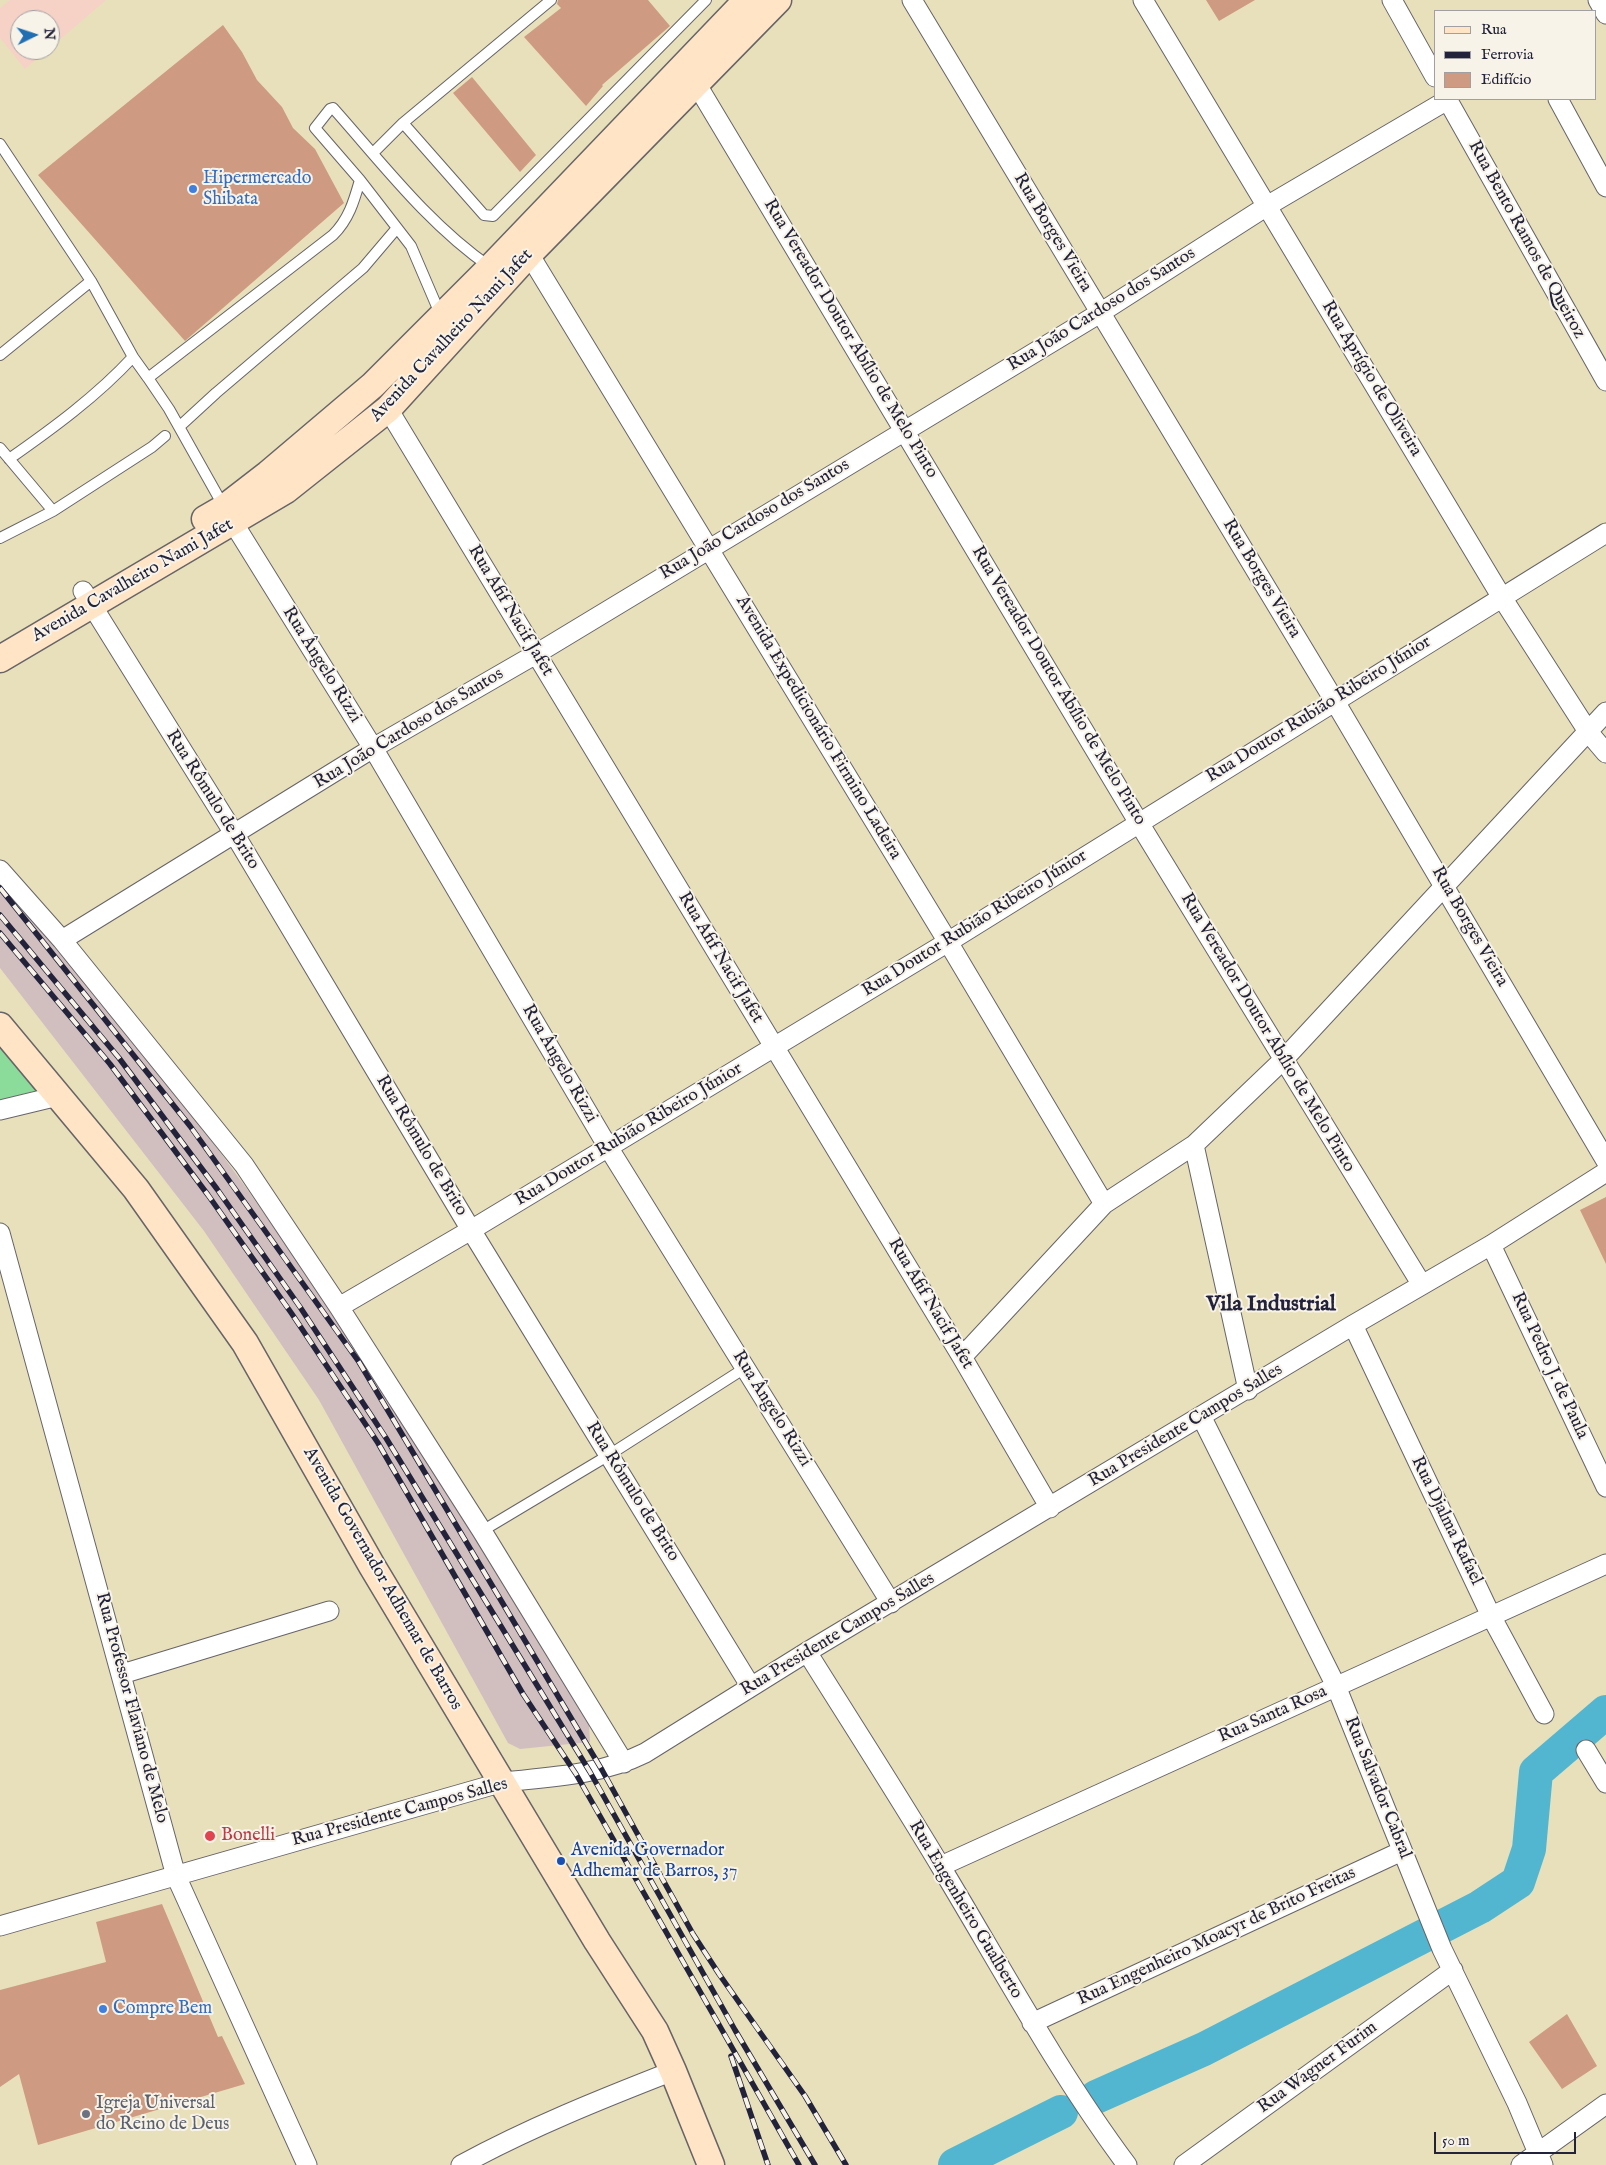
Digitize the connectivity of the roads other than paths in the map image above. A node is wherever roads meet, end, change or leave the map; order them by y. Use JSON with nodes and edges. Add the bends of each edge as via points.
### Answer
{"nodes":[{"id":1,"x":551,"y":0,"type":"edge"},
{"id":2,"x":706,"y":0,"type":"edge"},
{"id":3,"x":747,"y":0,"type":"edge"},
{"id":4,"x":778,"y":0,"type":"edge"},
{"id":5,"x":912,"y":0,"type":"edge"},
{"id":6,"x":1143,"y":0,"type":"edge"},
{"id":7,"x":1392,"y":0,"type":"edge"},
{"id":8,"x":1434,"y":75,"type":"edge"},
{"id":9,"x":697,"y":85,"type":"junction"},
{"id":10,"x":1446,"y":100,"type":"edge"},
{"id":11,"x":1449,"y":100,"type":"edge"},
{"id":12,"x":1559,"y":100,"type":"edge"},
{"id":13,"x":403,"y":122,"type":"junction"},
{"id":14,"x":0,"y":144,"type":"edge"},
{"id":15,"x":373,"y":153,"type":"junction"},
{"id":16,"x":360,"y":180,"type":"junction"},
{"id":17,"x":1606,"y":187,"type":"edge"},
{"id":18,"x":1267,"y":206,"type":"junction"},
{"id":19,"x":397,"y":228,"type":"junction"},
{"id":20,"x":522,"y":248,"type":"junction"},
{"id":21,"x":491,"y":267,"type":"junction"},
{"id":22,"x":91,"y":281,"type":"junction"},
{"id":23,"x":1100,"y":313,"type":"junction"},
{"id":24,"x":442,"y":317,"type":"junction"},
{"id":25,"x":0,"y":355,"type":"edge"},
{"id":26,"x":133,"y":357,"type":"junction"},
{"id":27,"x":148,"y":378,"type":"junction"},
{"id":28,"x":1606,"y":381,"type":"edge"},
{"id":29,"x":388,"y":409,"type":"junction"},
{"id":30,"x":179,"y":427,"type":"junction"},
{"id":31,"x":904,"y":430,"type":"junction"},
{"id":32,"x":166,"y":436,"type":"dead end"},
{"id":33,"x":0,"y":448,"type":"edge"},
{"id":34,"x":9,"y":459,"type":"junction"},
{"id":35,"x":53,"y":511,"type":"junction"},
{"id":36,"x":228,"y":516,"type":"junction"},
{"id":37,"x":1606,"y":533,"type":"edge"},
{"id":38,"x":0,"y":538,"type":"edge"},
{"id":39,"x":708,"y":548,"type":"junction"},
{"id":40,"x":1501,"y":596,"type":"junction"},
{"id":41,"x":86,"y":599,"type":"junction"},
{"id":42,"x":0,"y":640,"type":"edge"},
{"id":43,"x":536,"y":654,"type":"junction"},
{"id":44,"x":0,"y":659,"type":"edge"},
{"id":45,"x":1334,"y":700,"type":"junction"},
{"id":46,"x":1606,"y":712,"type":"edge"},
{"id":47,"x":1589,"y":733,"type":"junction"},
{"id":48,"x":374,"y":748,"type":"junction"},
{"id":49,"x":1606,"y":753,"type":"edge"},
{"id":50,"x":1139,"y":823,"type":"junction"},
{"id":51,"x":235,"y":835,"type":"junction"},
{"id":52,"x":0,"y":870,"type":"edge"},
{"id":53,"x":1445,"y":884,"type":"junction"},
{"id":54,"x":62,"y":940,"type":"junction"},
{"id":55,"x":948,"y":942,"type":"junction"},
{"id":56,"x":0,"y":1026,"type":"edge"},
{"id":57,"x":774,"y":1048,"type":"junction"},
{"id":58,"x":1283,"y":1060,"type":"junction"},
{"id":59,"x":58,"y":1096,"type":"junction"},
{"id":60,"x":0,"y":1110,"type":"edge"},
{"id":61,"x":1194,"y":1144,"type":"junction"},
{"id":62,"x":608,"y":1147,"type":"junction"},
{"id":63,"x":1606,"y":1161,"type":"edge"},
{"id":64,"x":1606,"y":1172,"type":"edge"},
{"id":65,"x":1104,"y":1204,"type":"junction"},
{"id":66,"x":471,"y":1230,"type":"junction"},
{"id":67,"x":0,"y":1234,"type":"edge"},
{"id":68,"x":1491,"y":1245,"type":"junction"},
{"id":69,"x":1422,"y":1285,"type":"junction"},
{"id":70,"x":339,"y":1307,"type":"junction"},
{"id":71,"x":1352,"y":1325,"type":"junction"},
{"id":72,"x":962,"y":1357,"type":"junction"},
{"id":73,"x":745,"y":1368,"type":"junction"},
{"id":74,"x":1248,"y":1390,"type":"junction"},
{"id":75,"x":1201,"y":1416,"type":"junction"},
{"id":76,"x":610,"y":1455,"type":"junction"},
{"id":77,"x":1606,"y":1487,"type":"edge"},
{"id":78,"x":1050,"y":1508,"type":"junction"},
{"id":79,"x":482,"y":1531,"type":"junction"},
{"id":80,"x":1606,"y":1564,"type":"edge"},
{"id":81,"x":890,"y":1603,"type":"junction"},
{"id":82,"x":329,"y":1611,"type":"dead end"},
{"id":83,"x":1491,"y":1616,"type":"junction"},
{"id":84,"x":807,"y":1652,"type":"junction"},
{"id":85,"x":122,"y":1674,"type":"junction"},
{"id":86,"x":1336,"y":1686,"type":"junction"},
{"id":87,"x":751,"y":1687,"type":"junction"},
{"id":88,"x":1544,"y":1714,"type":"dead end"},
{"id":89,"x":1586,"y":1750,"type":"dead end"},
{"id":90,"x":624,"y":1763,"type":"junction"},
{"id":91,"x":502,"y":1782,"type":"junction"},
{"id":92,"x":1606,"y":1783,"type":"edge"},
{"id":93,"x":1402,"y":1851,"type":"junction"},
{"id":94,"x":941,"y":1866,"type":"junction"},
{"id":95,"x":176,"y":1876,"type":"junction"},
{"id":96,"x":0,"y":1926,"type":"edge"},
{"id":97,"x":1453,"y":1970,"type":"junction"},
{"id":98,"x":1032,"y":2023,"type":"junction"},
{"id":99,"x":673,"y":2071,"type":"junction"},
{"id":100,"x":1606,"y":2104,"type":"edge"},
{"id":101,"x":1540,"y":2159,"type":"edge"},
{"id":102,"x":307,"y":2165,"type":"edge"},
{"id":103,"x":461,"y":2165,"type":"edge"},
{"id":104,"x":712,"y":2165,"type":"edge"},
{"id":105,"x":1127,"y":2165,"type":"edge"},
{"id":106,"x":1184,"y":2165,"type":"edge"},
{"id":107,"x":1521,"y":2165,"type":"edge"}],
"edges":[{"from":1,"to":13,"type":"lane"},
{"from":2,"to":13,"type":"lane","via":[[493,216],[484,215]]},
{"from":3,"to":20,"type":"main road","name":"Avenida Cavalheiro Nami Jafet"},
{"from":4,"to":9,"type":"main road","name":"Avenida Cavalheiro Nami Jafet"},
{"from":5,"to":23,"type":"street","name":"Rua Borges Vieira"},
{"from":6,"to":18,"type":"street","name":"Rua Aprígio de Oliveira"},
{"from":7,"to":8,"type":"street"},
{"from":9,"to":20,"type":"main road","name":"Avenida Cavalheiro Nami Jafet"},
{"from":9,"to":31,"type":"street","name":"Rua Vereador Doutor Abílio de Melo Pinto"},
{"from":10,"to":18,"type":"street","name":"Rua João Cardoso dos Santos"},
{"from":11,"to":28,"type":"street","name":"Rua Bento Ramos de Queiroz"},
{"from":12,"to":17,"type":"street"},
{"from":13,"to":15,"type":"lane"},
{"from":14,"to":22,"type":"lane"},
{"from":15,"to":16,"type":"lane","via":[[333,108],[315,126]]},
{"from":15,"to":21,"type":"lane","via":[[434,221],[468,252]]},
{"from":16,"to":19,"type":"lane"},
{"from":16,"to":27,"type":"lane","via":[[351,211],[333,236]]},
{"from":18,"to":23,"type":"street","name":"Rua João Cardoso dos Santos"},
{"from":18,"to":40,"type":"street","name":"Rua Aprígio de Oliveira"},
{"from":19,"to":24,"type":"lane","via":[[411,246]]},
{"from":19,"to":30,"type":"lane","via":[[363,268]]},
{"from":20,"to":21,"type":"main road","name":"Avenida Cavalheiro Nami Jafet"},
{"from":20,"to":29,"type":"main road","name":"Avenida Cavalheiro Nami Jafet"},
{"from":20,"to":39,"type":"street","name":"Avenida Expedicionário Firmino Ladeira"},
{"from":21,"to":24,"type":"main road","name":"Avenida Cavalheiro Nami Jafet"},
{"from":22,"to":25,"type":"lane"},
{"from":22,"to":26,"type":"lane"},
{"from":23,"to":31,"type":"street","name":"Rua João Cardoso dos Santos"},
{"from":23,"to":45,"type":"street","name":"Rua Borges Vieira"},
{"from":24,"to":36,"type":"main road","name":"Avenida Cavalheiro Nami Jafet"},
{"from":26,"to":27,"type":"lane"},
{"from":26,"to":34,"type":"lane","via":[[46,434]]},
{"from":27,"to":30,"type":"lane"},
{"from":29,"to":36,"type":"main road","name":"Avenida Cavalheiro Nami Jafet","via":[[286,490]]},
{"from":29,"to":43,"type":"street","name":"Rua Afif Nacif Jafet"},
{"from":30,"to":36,"type":"lane"},
{"from":31,"to":39,"type":"street","name":"Rua João Cardoso dos Santos"},
{"from":31,"to":50,"type":"street","name":"Rua Vereador Doutor Abílio de Melo Pinto"},
{"from":32,"to":35,"type":"lane"},
{"from":33,"to":34,"type":"lane"},
{"from":34,"to":35,"type":"lane"},
{"from":35,"to":38,"type":"lane"},
{"from":36,"to":41,"type":"main road","name":"Avenida Cavalheiro Nami Jafet"},
{"from":36,"to":48,"type":"street","name":"Rua Ângelo Rizzi"},
{"from":37,"to":40,"type":"street","name":"Rua Doutor Rubião Ribeiro Júnior"},
{"from":39,"to":43,"type":"street","name":"Rua João Cardoso dos Santos"},
{"from":39,"to":55,"type":"street","name":"Avenida Expedicionário Firmino Ladeira"},
{"from":40,"to":45,"type":"street","name":"Rua Doutor Rubião Ribeiro Júnior"},
{"from":40,"to":47,"type":"street","name":"Rua Aprígio de Oliveira"},
{"from":41,"to":42,"type":"main road","name":"Avenida Cavalheiro Nami Jafet"},
{"from":41,"to":44,"type":"main road","name":"Avenida Cavalheiro Nami Jafet"},
{"from":41,"to":51,"type":"street","name":"Rua Rômulo de Brito"},
{"from":43,"to":48,"type":"street","name":"Rua João Cardoso dos Santos"},
{"from":43,"to":57,"type":"street","name":"Rua Afif Nacif Jafet"},
{"from":45,"to":50,"type":"street","name":"Rua Doutor Rubião Ribeiro Júnior"},
{"from":45,"to":53,"type":"street","name":"Rua Borges Vieira"},
{"from":46,"to":47,"type":"street"},
{"from":47,"to":49,"type":"street","name":"Rua Aprígio de Oliveira"},
{"from":47,"to":53,"type":"street"},
{"from":48,"to":51,"type":"street","name":"Rua João Cardoso dos Santos"},
{"from":48,"to":62,"type":"street","name":"Rua Ângelo Rizzi"},
{"from":50,"to":55,"type":"street","name":"Rua Doutor Rubião Ribeiro Júnior"},
{"from":50,"to":58,"type":"street","name":"Rua Vereador Doutor Abílio de Melo Pinto"},
{"from":51,"to":54,"type":"street","name":"Rua João Cardoso dos Santos"},
{"from":51,"to":66,"type":"street","name":"Rua Rômulo de Brito"},
{"from":52,"to":54,"type":"street"},
{"from":53,"to":58,"type":"street"},
{"from":53,"to":63,"type":"street","name":"Rua Borges Vieira"},
{"from":54,"to":70,"type":"street","via":[[244,1165]]},
{"from":55,"to":57,"type":"street","name":"Rua Doutor Rubião Ribeiro Júnior"},
{"from":55,"to":65,"type":"street","name":"Avenida Expedicionário Firmino Ladeira"},
{"from":56,"to":59,"type":"main road","name":"Avenida Governador Adhemar de Barros"},
{"from":57,"to":62,"type":"street","name":"Rua Doutor Rubião Ribeiro Júnior"},
{"from":57,"to":72,"type":"street","name":"Rua Afif Nacif Jafet"},
{"from":58,"to":61,"type":"street"},
{"from":58,"to":69,"type":"street","name":"Rua Vereador Doutor Abílio de Melo Pinto"},
{"from":59,"to":60,"type":"street"},
{"from":59,"to":91,"type":"main road","name":"Avenida Governador Adhemar de Barros","via":[[136,1189],[245,1343],[372,1566]]},
{"from":61,"to":65,"type":"street"},
{"from":61,"to":74,"type":"street"},
{"from":62,"to":66,"type":"street","name":"Rua Doutor Rubião Ribeiro Júnior"},
{"from":62,"to":73,"type":"street","name":"Rua Ângelo Rizzi"},
{"from":64,"to":68,"type":"street","name":"Rua Presidente Campos Salles"},
{"from":65,"to":72,"type":"street"},
{"from":66,"to":70,"type":"street","name":"Rua Doutor Rubião Ribeiro Júnior"},
{"from":66,"to":76,"type":"street","name":"Rua Rômulo de Brito"},
{"from":67,"to":85,"type":"street","name":"Rua Professor Flaviano de Melo"},
{"from":68,"to":69,"type":"street","name":"Rua Presidente Campos Salles"},
{"from":68,"to":77,"type":"street","name":"Rua Pedro J. de Paula"},
{"from":69,"to":71,"type":"street","name":"Rua Presidente Campos Salles"},
{"from":70,"to":79,"type":"street"},
{"from":71,"to":74,"type":"street","name":"Rua Presidente Campos Salles"},
{"from":71,"to":83,"type":"street","name":"Rua Djalma Rafael"},
{"from":72,"to":78,"type":"street","name":"Rua Afif Nacif Jafet"},
{"from":73,"to":76,"type":"lane"},
{"from":73,"to":81,"type":"street","name":"Rua Ângelo Rizzi"},
{"from":74,"to":75,"type":"street","name":"Rua Presidente Campos Salles"},
{"from":75,"to":78,"type":"street","name":"Rua Presidente Campos Salles"},
{"from":75,"to":86,"type":"street","name":"Rua Salvador Cabral"},
{"from":76,"to":79,"type":"lane"},
{"from":76,"to":87,"type":"street","name":"Rua Rômulo de Brito"},
{"from":78,"to":81,"type":"street","name":"Rua Presidente Campos Salles"},
{"from":79,"to":90,"type":"street"},
{"from":80,"to":83,"type":"street","name":"Rua Santa Rosa"},
{"from":81,"to":84,"type":"street","name":"Rua Presidente Campos Salles"},
{"from":82,"to":85,"type":"street"},
{"from":83,"to":86,"type":"street","name":"Rua Santa Rosa"},
{"from":83,"to":88,"type":"street","name":"Rua Djalma Rafael"},
{"from":84,"to":87,"type":"street","name":"Rua Presidente Campos Salles"},
{"from":84,"to":94,"type":"street","name":"Rua Engenheiro Gualberto"},
{"from":85,"to":95,"type":"street","name":"Rua Professor Flaviano de Melo"},
{"from":86,"to":93,"type":"street","name":"Rua Salvador Cabral"},
{"from":86,"to":94,"type":"street","name":"Rua Santa Rosa"},
{"from":87,"to":90,"type":"street","name":"Rua Presidente Campos Salles","via":[[646,1753]]},
{"from":89,"to":92,"type":"street"},
{"from":90,"to":91,"type":"street","name":"Rua Presidente Campos Salles","via":[[576,1774]]},
{"from":91,"to":95,"type":"street","name":"Rua Presidente Campos Salles"},
{"from":91,"to":99,"type":"main road","name":"Avenida Governador Adhemar de Barros","via":[[597,1941],[640,2006]]},
{"from":93,"to":97,"type":"street","name":"Rua Salvador Cabral"},
{"from":93,"to":98,"type":"street","name":"Rua Engenheiro Moacyr de Brito Freitas"},
{"from":94,"to":98,"type":"street","name":"Rua Engenheiro Gualberto"},
{"from":95,"to":96,"type":"street","name":"Rua Presidente Campos Salles"},
{"from":95,"to":102,"type":"street","name":"Rua Professor Flaviano de Melo"},
{"from":97,"to":101,"type":"street","name":"Rua Salvador Cabral","via":[[1517,2103]]},
{"from":97,"to":106,"type":"street","name":"Rua Wagner Furim"},
{"from":98,"to":105,"type":"street","name":"Rua Engenheiro Gualberto","via":[[1089,2114]]},
{"from":99,"to":103,"type":"street","via":[[539,2126]]},
{"from":99,"to":104,"type":"main road","name":"Avenida Governador Adhemar de Barros"},
{"from":100,"to":101,"type":"street"},
{"from":101,"to":107,"type":"street"}]}
